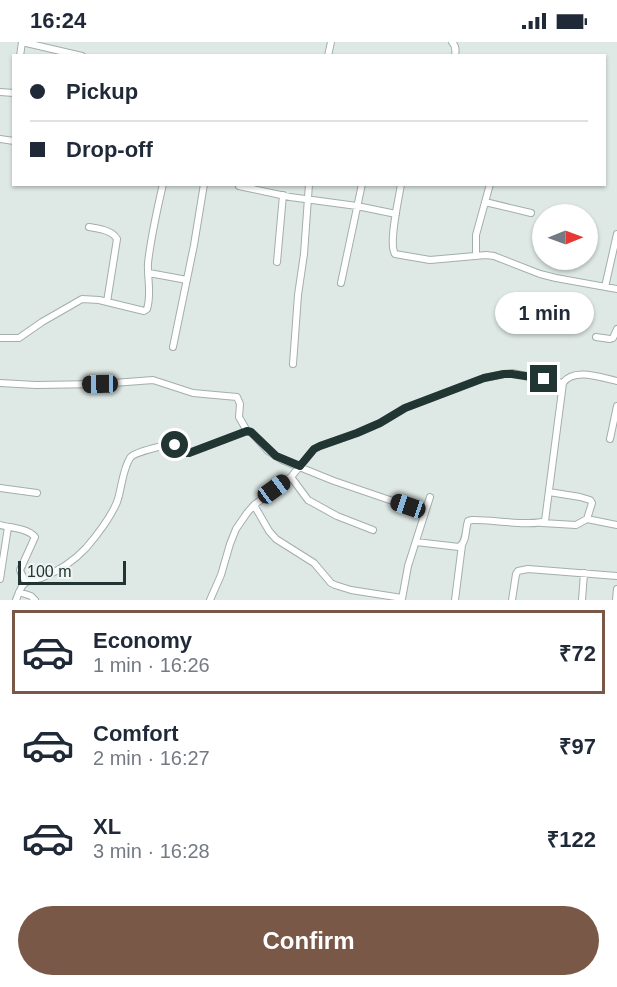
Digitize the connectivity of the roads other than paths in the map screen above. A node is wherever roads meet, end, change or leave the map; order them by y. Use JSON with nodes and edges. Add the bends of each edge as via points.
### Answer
{"nodes":[{"id":1,"x":22,"y":42,"type":"edge"},
{"id":2,"x":73,"y":54,"type":"edge"},
{"id":3,"x":164,"y":186,"type":"edge"},
{"id":4,"x":204,"y":186,"type":"edge"},
{"id":5,"x":242,"y":186,"type":"edge"},
{"id":6,"x":309,"y":186,"type":"edge"},
{"id":7,"x":362,"y":186,"type":"edge"},
{"id":8,"x":401,"y":186,"type":"edge"},
{"id":9,"x":489,"y":186,"type":"edge"},
{"id":10,"x":282,"y":195,"type":"junction"},
{"id":11,"x":308,"y":199,"type":"junction"},
{"id":12,"x":485,"y":202,"type":"junction"},
{"id":13,"x":357,"y":206,"type":"junction"},
{"id":14,"x":531,"y":213,"type":"dead end"},
{"id":15,"x":396,"y":214,"type":"junction"},
{"id":16,"x":89,"y":227,"type":"dead end"},
{"id":17,"x":617,"y":234,"type":"edge"},
{"id":18,"x":476,"y":256,"type":"junction"},
{"id":19,"x":277,"y":262,"type":"dead end"},
{"id":20,"x":149,"y":273,"type":"junction"},
{"id":21,"x":187,"y":280,"type":"junction"},
{"id":22,"x":341,"y":283,"type":"dead end"},
{"id":23,"x":605,"y":287,"type":"junction"},
{"id":24,"x":617,"y":289,"type":"edge"},
{"id":25,"x":107,"y":302,"type":"junction"},
{"id":26,"x":617,"y":329,"type":"edge"},
{"id":27,"x":596,"y":337,"type":"dead end"},
{"id":28,"x":0,"y":338,"type":"edge"},
{"id":29,"x":173,"y":348,"type":"dead end"},
{"id":30,"x":293,"y":364,"type":"dead end"},
{"id":31,"x":617,"y":381,"type":"edge"},
{"id":32,"x":0,"y":383,"type":"edge"},
{"id":33,"x":563,"y":383,"type":"junction"},
{"id":34,"x":617,"y":406,"type":"edge"},
{"id":35,"x":247,"y":431,"type":"junction"},
{"id":36,"x":610,"y":439,"type":"dead end"},
{"id":37,"x":300,"y":466,"type":"junction"},
{"id":38,"x":291,"y":477,"type":"junction"},
{"id":39,"x":0,"y":488,"type":"edge"},
{"id":40,"x":549,"y":492,"type":"junction"},
{"id":41,"x":37,"y":494,"type":"dead end"},
{"id":42,"x":430,"y":497,"type":"dead end"},
{"id":43,"x":254,"y":506,"type":"junction"},
{"id":44,"x":425,"y":512,"type":"junction"},
{"id":45,"x":587,"y":519,"type":"junction"},
{"id":46,"x":542,"y":523,"type":"junction"},
{"id":47,"x":0,"y":525,"type":"edge"},
{"id":48,"x":617,"y":525,"type":"edge"},
{"id":49,"x":8,"y":527,"type":"junction"},
{"id":50,"x":373,"y":530,"type":"dead end"},
{"id":51,"x":416,"y":542,"type":"junction"},
{"id":52,"x":462,"y":545,"type":"junction"},
{"id":53,"x":584,"y":573,"type":"junction"},
{"id":54,"x":617,"y":576,"type":"edge"},
{"id":55,"x":0,"y":579,"type":"edge"},
{"id":56,"x":26,"y":582,"type":"junction"},
{"id":57,"x":617,"y":589,"type":"edge"},
{"id":58,"x":19,"y":592,"type":"junction"},
{"id":59,"x":402,"y":599,"type":"edge"},
{"id":60,"x":16,"y":600,"type":"edge"},
{"id":61,"x":35,"y":600,"type":"edge"},
{"id":62,"x":210,"y":600,"type":"edge"},
{"id":63,"x":455,"y":600,"type":"edge"},
{"id":64,"x":512,"y":600,"type":"edge"},
{"id":65,"x":582,"y":600,"type":"edge"},
{"id":66,"x":616,"y":600,"type":"edge"}],
"edges":[{"from":1,"to":2,"type":"street"},
{"from":3,"to":20,"type":"street","via":[[151,236]]},
{"from":4,"to":21,"type":"street"},
{"from":5,"to":10,"type":"street"},
{"from":6,"to":11,"type":"street"},
{"from":7,"to":13,"type":"street"},
{"from":8,"to":15,"type":"street"},
{"from":9,"to":12,"type":"street"},
{"from":10,"to":11,"type":"street"},
{"from":10,"to":19,"type":"street"},
{"from":11,"to":13,"type":"street"},
{"from":11,"to":30,"type":"street"},
{"from":12,"to":14,"type":"street"},
{"from":12,"to":18,"type":"street","via":[[476,235]]},
{"from":13,"to":15,"type":"street"},
{"from":13,"to":22,"type":"street"},
{"from":15,"to":18,"type":"street","via":[[392,247],[395,254],[430,260]]},
{"from":16,"to":25,"type":"street","via":[[112,233],[117,239]]},
{"from":17,"to":23,"type":"street"},
{"from":18,"to":23,"type":"street","via":[[494,256],[540,274]]},
{"from":20,"to":21,"type":"street"},
{"from":20,"to":25,"type":"street","via":[[147,309]]},
{"from":21,"to":29,"type":"street"},
{"from":23,"to":24,"type":"street"},
{"from":25,"to":28,"type":"street","via":[[82,298],[20,338]]},
{"from":26,"to":27,"type":"street","via":[[613,338]]},
{"from":31,"to":33,"type":"street","via":[[577,375]]},
{"from":32,"to":35,"type":"street","via":[[89,385],[153,380],[193,393],[237,397],[239,417]]},
{"from":33,"to":37,"type":"street","via":[[512,374],[484,378],[320,446]]},
{"from":33,"to":40,"type":"street"},
{"from":34,"to":36,"type":"street"},
{"from":35,"to":37,"type":"street","via":[[276,456]]},
{"from":35,"to":56,"type":"street","via":[[189,453],[175,445],[134,455],[117,501],[100,531],[62,569]]},
{"from":37,"to":38,"type":"street"},
{"from":37,"to":44,"type":"street"},
{"from":38,"to":43,"type":"street"},
{"from":38,"to":50,"type":"street","via":[[308,500]]},
{"from":39,"to":41,"type":"street"},
{"from":40,"to":45,"type":"street","via":[[590,500]]},
{"from":40,"to":46,"type":"street"},
{"from":42,"to":44,"type":"street"},
{"from":43,"to":59,"type":"street","via":[[276,540],[314,563],[331,583]]},
{"from":43,"to":62,"type":"street","via":[[236,528]]},
{"from":44,"to":51,"type":"street"},
{"from":45,"to":46,"type":"street","via":[[572,525]]},
{"from":45,"to":48,"type":"street"},
{"from":46,"to":52,"type":"street","via":[[472,519],[468,521]]},
{"from":47,"to":49,"type":"street"},
{"from":49,"to":55,"type":"street"},
{"from":49,"to":56,"type":"street","via":[[35,537],[20,570]]},
{"from":51,"to":52,"type":"street"},
{"from":51,"to":59,"type":"street"},
{"from":52,"to":63,"type":"street"},
{"from":53,"to":54,"type":"street"},
{"from":53,"to":64,"type":"street","via":[[523,570],[516,574]]},
{"from":53,"to":65,"type":"street"},
{"from":56,"to":58,"type":"street"},
{"from":57,"to":66,"type":"street"},
{"from":58,"to":60,"type":"street"},
{"from":58,"to":61,"type":"street"}]}
